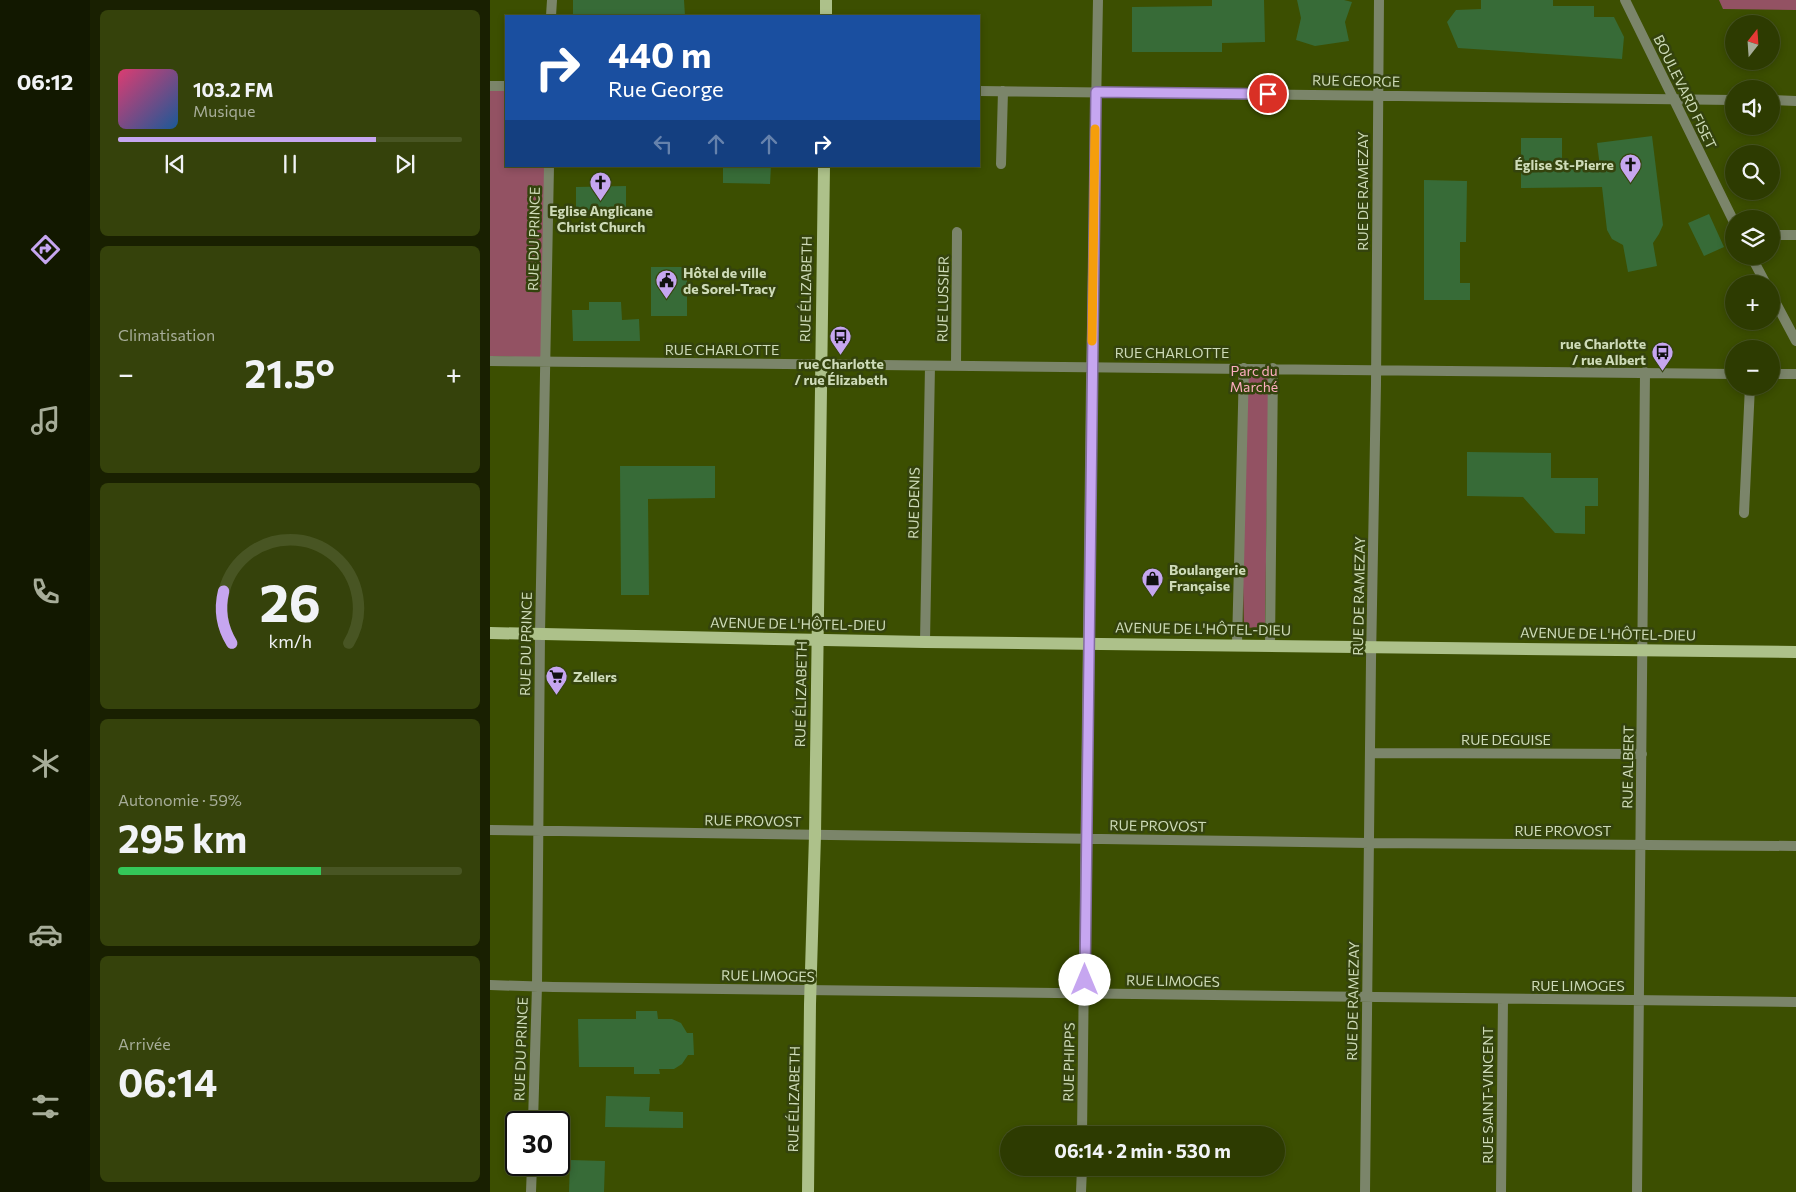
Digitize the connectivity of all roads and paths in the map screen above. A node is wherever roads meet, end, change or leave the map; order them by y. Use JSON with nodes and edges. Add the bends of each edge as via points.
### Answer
{"nodes":[{"id":1,"x":552,"y":0,"type":"edge"},
{"id":2,"x":826,"y":0,"type":"edge"},
{"id":3,"x":1098,"y":0,"type":"edge"},
{"id":4,"x":1379,"y":0,"type":"edge"},
{"id":5,"x":1625,"y":0,"type":"edge"},
{"id":6,"x":551,"y":15,"type":"edge"},
{"id":7,"x":826,"y":15,"type":"edge"},
{"id":8,"x":490,"y":86,"type":"edge"},
{"id":9,"x":505,"y":86,"type":"edge"},
{"id":10,"x":980,"y":90,"type":"edge"},
{"id":11,"x":1003,"y":91,"type":"junction"},
{"id":12,"x":1096,"y":92,"type":"junction"},
{"id":13,"x":1378,"y":95,"type":"junction"},
{"id":14,"x":1673,"y":100,"type":"junction"},
{"id":15,"x":1725,"y":100,"type":"edge"},
{"id":16,"x":1780,"y":100,"type":"edge"},
{"id":17,"x":1796,"y":101,"type":"edge"},
{"id":18,"x":1001,"y":164,"type":"dead end"},
{"id":19,"x":549,"y":167,"type":"edge"},
{"id":20,"x":824,"y":167,"type":"edge"},
{"id":21,"x":1728,"y":210,"type":"edge"},
{"id":22,"x":957,"y":232,"type":"dead end"},
{"id":23,"x":1780,"y":235,"type":"edge"},
{"id":24,"x":1796,"y":236,"type":"edge"},
{"id":25,"x":1780,"y":311,"type":"edge"},
{"id":26,"x":1796,"y":342,"type":"edge"},
{"id":27,"x":490,"y":361,"type":"edge"},
{"id":28,"x":546,"y":362,"type":"junction"},
{"id":29,"x":820,"y":364,"type":"junction"},
{"id":30,"x":930,"y":366,"type":"junction"},
{"id":31,"x":956,"y":366,"type":"junction"},
{"id":32,"x":1091,"y":366,"type":"junction"},
{"id":33,"x":1244,"y":368,"type":"junction"},
{"id":34,"x":1272,"y":368,"type":"junction"},
{"id":35,"x":1376,"y":370,"type":"junction"},
{"id":36,"x":1645,"y":372,"type":"junction"},
{"id":37,"x":1725,"y":374,"type":"edge"},
{"id":38,"x":1780,"y":374,"type":"edge"},
{"id":39,"x":1796,"y":374,"type":"edge"},
{"id":40,"x":1750,"y":395,"type":"edge"},
{"id":41,"x":1744,"y":514,"type":"dead end"},
{"id":42,"x":490,"y":633,"type":"edge"},
{"id":43,"x":540,"y":634,"type":"junction"},
{"id":44,"x":817,"y":640,"type":"junction"},
{"id":45,"x":925,"y":642,"type":"junction"},
{"id":46,"x":1088,"y":643,"type":"junction"},
{"id":47,"x":1237,"y":644,"type":"junction"},
{"id":48,"x":1270,"y":645,"type":"junction"},
{"id":49,"x":1372,"y":646,"type":"junction"},
{"id":50,"x":1642,"y":650,"type":"junction"},
{"id":51,"x":1796,"y":652,"type":"edge"},
{"id":52,"x":1370,"y":753,"type":"junction"},
{"id":53,"x":1642,"y":754,"type":"junction"},
{"id":54,"x":490,"y":830,"type":"edge"},
{"id":55,"x":539,"y":831,"type":"junction"},
{"id":56,"x":815,"y":835,"type":"junction"},
{"id":57,"x":1085,"y":838,"type":"junction"},
{"id":58,"x":1369,"y":843,"type":"junction"},
{"id":59,"x":1641,"y":845,"type":"junction"},
{"id":60,"x":1796,"y":846,"type":"edge"},
{"id":61,"x":490,"y":985,"type":"edge"},
{"id":62,"x":537,"y":986,"type":"junction"},
{"id":63,"x":811,"y":990,"type":"junction"},
{"id":64,"x":1085,"y":993,"type":"junction"},
{"id":65,"x":1367,"y":998,"type":"junction"},
{"id":66,"x":1503,"y":999,"type":"junction"},
{"id":67,"x":1639,"y":1000,"type":"junction"},
{"id":68,"x":1796,"y":1002,"type":"edge"},
{"id":69,"x":533,"y":1111,"type":"edge"},
{"id":70,"x":1082,"y":1126,"type":"edge"},
{"id":71,"x":532,"y":1176,"type":"edge"},
{"id":72,"x":1082,"y":1176,"type":"edge"},
{"id":73,"x":531,"y":1192,"type":"edge"},
{"id":74,"x":808,"y":1192,"type":"edge"},
{"id":75,"x":1082,"y":1192,"type":"edge"},
{"id":76,"x":1364,"y":1192,"type":"edge"},
{"id":77,"x":1501,"y":1192,"type":"edge"},
{"id":78,"x":1637,"y":1192,"type":"edge"}],
"edges":[{"from":1,"to":6,"type":"street"},
{"from":2,"to":7,"type":"main road"},
{"from":3,"to":12,"type":"street","name":"RUE PHIPPS"},
{"from":4,"to":13,"type":"street","name":"RUE DE RAMEZAY"},
{"from":5,"to":14,"type":"street","name":"BOULEVARD FISET"},
{"from":8,"to":9,"type":"street"},
{"from":10,"to":11,"type":"street","name":"RUE GEORGE"},
{"from":11,"to":12,"type":"street","name":"RUE GEORGE"},
{"from":11,"to":18,"type":"street"},
{"from":12,"to":13,"type":"street","name":"RUE GEORGE"},
{"from":12,"to":32,"type":"street","name":"RUE PHIPPS"},
{"from":13,"to":14,"type":"street","name":"RUE GEORGE"},
{"from":13,"to":35,"type":"street","name":"RUE DE RAMEZAY"},
{"from":14,"to":15,"type":"street","name":"RUE GEORGE"},
{"from":14,"to":21,"type":"street","name":"BOULEVARD FISET"},
{"from":16,"to":17,"type":"street"},
{"from":19,"to":28,"type":"street","name":"RUE DU PRINCE"},
{"from":20,"to":29,"type":"main road","name":"RUE ÉLIZABETH"},
{"from":22,"to":31,"type":"street","name":"RUE LUSSIER"},
{"from":23,"to":24,"type":"street"},
{"from":25,"to":26,"type":"street"},
{"from":27,"to":28,"type":"street","name":"RUE CHARLOTTE"},
{"from":28,"to":29,"type":"street","name":"RUE CHARLOTTE"},
{"from":28,"to":43,"type":"street","name":"RUE DU PRINCE"},
{"from":29,"to":30,"type":"street","name":"RUE CHARLOTTE"},
{"from":29,"to":44,"type":"main road","name":"RUE ÉLIZABETH"},
{"from":30,"to":31,"type":"street","name":"RUE CHARLOTTE"},
{"from":30,"to":45,"type":"street","name":"RUE DENIS"},
{"from":31,"to":32,"type":"street","name":"RUE CHARLOTTE"},
{"from":32,"to":33,"type":"street","name":"RUE CHARLOTTE"},
{"from":32,"to":46,"type":"street","name":"RUE PHIPPS"},
{"from":33,"to":34,"type":"street","name":"RUE CHARLOTTE"},
{"from":33,"to":47,"type":"street"},
{"from":34,"to":35,"type":"street","name":"RUE CHARLOTTE"},
{"from":34,"to":48,"type":"street"},
{"from":35,"to":36,"type":"street","name":"RUE CHARLOTTE"},
{"from":35,"to":49,"type":"street","name":"RUE DE RAMEZAY"},
{"from":36,"to":37,"type":"street","name":"RUE CHARLOTTE"},
{"from":36,"to":50,"type":"street","name":"RUE ALBERT"},
{"from":38,"to":39,"type":"street"},
{"from":40,"to":41,"type":"street"},
{"from":42,"to":43,"type":"main road","name":"AVENUE DE L'HÔTEL-DIEU"},
{"from":43,"to":44,"type":"main road","name":"AVENUE DE L'HÔTEL-DIEU"},
{"from":43,"to":55,"type":"street","name":"RUE DU PRINCE"},
{"from":44,"to":45,"type":"main road","name":"AVENUE DE L'HÔTEL-DIEU"},
{"from":44,"to":56,"type":"main road","name":"RUE ÉLIZABETH"},
{"from":45,"to":46,"type":"main road","name":"AVENUE DE L'HÔTEL-DIEU"},
{"from":46,"to":47,"type":"main road","name":"AVENUE DE L'HÔTEL-DIEU"},
{"from":46,"to":57,"type":"street","name":"RUE PHIPPS"},
{"from":47,"to":48,"type":"main road","name":"AVENUE DE L'HÔTEL-DIEU"},
{"from":48,"to":49,"type":"main road","name":"AVENUE DE L'HÔTEL-DIEU"},
{"from":49,"to":50,"type":"main road","name":"AVENUE DE L'HÔTEL-DIEU"},
{"from":49,"to":52,"type":"street","name":"RUE DE RAMEZAY"},
{"from":50,"to":51,"type":"main road","name":"AVENUE DE L'HÔTEL-DIEU"},
{"from":50,"to":53,"type":"street","name":"RUE ALBERT"},
{"from":52,"to":53,"type":"street","name":"RUE DEGUISE"},
{"from":52,"to":58,"type":"street","name":"RUE DE RAMEZAY"},
{"from":53,"to":59,"type":"street","name":"RUE ALBERT"},
{"from":54,"to":55,"type":"street","name":"RUE PROVOST"},
{"from":55,"to":56,"type":"street","name":"RUE PROVOST"},
{"from":55,"to":62,"type":"street","name":"RUE DU PRINCE"},
{"from":56,"to":57,"type":"street","name":"RUE PROVOST"},
{"from":56,"to":63,"type":"main road","name":"RUE ÉLIZABETH"},
{"from":57,"to":58,"type":"street","name":"RUE PROVOST"},
{"from":57,"to":64,"type":"street","name":"RUE PHIPPS"},
{"from":58,"to":59,"type":"street","name":"RUE PROVOST"},
{"from":58,"to":65,"type":"street","name":"RUE DE RAMEZAY"},
{"from":59,"to":60,"type":"street","name":"RUE PROVOST"},
{"from":59,"to":67,"type":"street","name":"RUE ALBERT"},
{"from":61,"to":62,"type":"street","name":"RUE LIMOGES"},
{"from":62,"to":63,"type":"street","name":"RUE LIMOGES"},
{"from":62,"to":69,"type":"street","name":"RUE DU PRINCE"},
{"from":63,"to":64,"type":"street","name":"RUE LIMOGES"},
{"from":63,"to":74,"type":"main road","name":"RUE ÉLIZABETH"},
{"from":64,"to":65,"type":"street","name":"RUE LIMOGES"},
{"from":64,"to":70,"type":"street","name":"RUE PHIPPS"},
{"from":65,"to":66,"type":"street","name":"RUE LIMOGES"},
{"from":65,"to":76,"type":"street","name":"RUE DE RAMEZAY"},
{"from":66,"to":67,"type":"street","name":"RUE LIMOGES"},
{"from":66,"to":77,"type":"street","name":"RUE SAINT-VINCENT"},
{"from":67,"to":68,"type":"street","name":"RUE LIMOGES"},
{"from":67,"to":78,"type":"street","name":"RUE ALBERT"},
{"from":71,"to":73,"type":"street"},
{"from":72,"to":75,"type":"street"}]}
